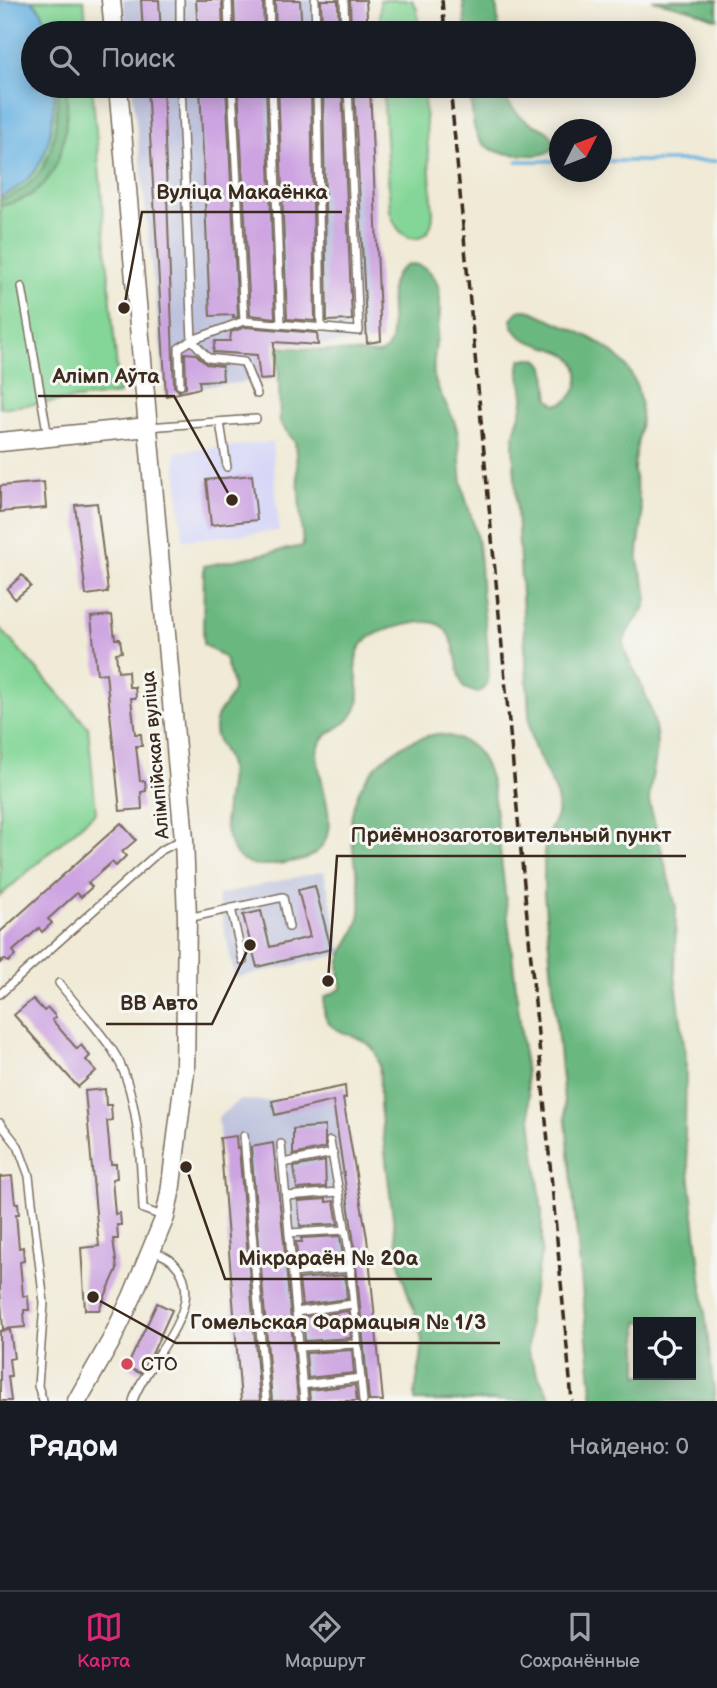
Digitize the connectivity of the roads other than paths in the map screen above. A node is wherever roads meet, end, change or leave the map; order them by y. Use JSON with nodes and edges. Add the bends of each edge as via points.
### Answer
{"nodes":[{"id":1,"x":111,"y":0,"type":"edge"},
{"id":2,"x":180,"y":0,"type":"edge"},
{"id":3,"x":228,"y":0,"type":"edge"},
{"id":4,"x":269,"y":0,"type":"edge"},
{"id":5,"x":315,"y":0,"type":"edge"},
{"id":6,"x":344,"y":0,"type":"edge"},
{"id":7,"x":113,"y":21,"type":"edge"},
{"id":8,"x":180,"y":21,"type":"edge"},
{"id":9,"x":229,"y":21,"type":"edge"},
{"id":10,"x":270,"y":21,"type":"edge"},
{"id":11,"x":316,"y":21,"type":"edge"},
{"id":12,"x":345,"y":21,"type":"edge"},
{"id":13,"x":119,"y":98,"type":"edge"},
{"id":14,"x":182,"y":98,"type":"edge"},
{"id":15,"x":233,"y":98,"type":"edge"},
{"id":16,"x":272,"y":98,"type":"edge"},
{"id":17,"x":317,"y":98,"type":"edge"},
{"id":18,"x":349,"y":98,"type":"edge"},
{"id":19,"x":22,"y":286,"type":"dead end"},
{"id":20,"x":244,"y":321,"type":"junction"},
{"id":21,"x":281,"y":324,"type":"junction"},
{"id":22,"x":321,"y":328,"type":"junction"},
{"id":23,"x":192,"y":340,"type":"junction"},
{"id":24,"x":180,"y":385,"type":"dead end"},
{"id":25,"x":257,"y":394,"type":"dead end"},
{"id":26,"x":256,"y":419,"type":"dead end"},
{"id":27,"x":220,"y":422,"type":"junction"},
{"id":28,"x":148,"y":427,"type":"junction"},
{"id":29,"x":48,"y":438,"type":"junction"},
{"id":30,"x":0,"y":442,"type":"edge"},
{"id":31,"x":227,"y":467,"type":"dead end"},
{"id":32,"x":184,"y":839,"type":"junction"},
{"id":33,"x":231,"y":908,"type":"junction"},
{"id":34,"x":187,"y":918,"type":"junction"},
{"id":35,"x":289,"y":927,"type":"dead end"},
{"id":36,"x":243,"y":961,"type":"dead end"},
{"id":37,"x":59,"y":983,"type":"dead end"},
{"id":38,"x":0,"y":995,"type":"edge"},
{"id":39,"x":0,"y":1123,"type":"edge"},
{"id":40,"x":244,"y":1136,"type":"dead end"},
{"id":41,"x":330,"y":1141,"type":"dead end"},
{"id":42,"x":281,"y":1144,"type":"dead end"},
{"id":43,"x":332,"y":1153,"type":"junction"},
{"id":44,"x":283,"y":1163,"type":"junction"},
{"id":45,"x":339,"y":1192,"type":"junction"},
{"id":46,"x":286,"y":1196,"type":"junction"},
{"id":47,"x":166,"y":1217,"type":"junction"},
{"id":48,"x":345,"y":1230,"type":"junction"},
{"id":49,"x":289,"y":1233,"type":"junction"},
{"id":50,"x":152,"y":1250,"type":"junction"},
{"id":51,"x":350,"y":1268,"type":"junction"},
{"id":52,"x":292,"y":1273,"type":"junction"},
{"id":53,"x":353,"y":1304,"type":"junction"},
{"id":54,"x":296,"y":1312,"type":"junction"},
{"id":55,"x":357,"y":1344,"type":"junction"},
{"id":56,"x":299,"y":1348,"type":"junction"},
{"id":57,"x":360,"y":1378,"type":"junction"},
{"id":58,"x":302,"y":1385,"type":"junction"},
{"id":59,"x":43,"y":1401,"type":"edge"},
{"id":60,"x":77,"y":1401,"type":"edge"},
{"id":61,"x":133,"y":1401,"type":"edge"},
{"id":62,"x":266,"y":1401,"type":"edge"},
{"id":63,"x":304,"y":1401,"type":"edge"},
{"id":64,"x":363,"y":1401,"type":"edge"}],
"edges":[{"from":1,"to":7,"type":"street"},
{"from":2,"to":8,"type":"lane"},
{"from":3,"to":9,"type":"lane"},
{"from":4,"to":10,"type":"lane"},
{"from":5,"to":11,"type":"lane"},
{"from":6,"to":12,"type":"lane"},
{"from":13,"to":28,"type":"street","name":"Алімпійская вуліца"},
{"from":14,"to":23,"type":"lane"},
{"from":15,"to":20,"type":"lane"},
{"from":16,"to":21,"type":"lane"},
{"from":17,"to":22,"type":"lane"},
{"from":18,"to":22,"type":"lane","via":[[359,331]]},
{"from":19,"to":29,"type":"lane"},
{"from":20,"to":21,"type":"lane"},
{"from":20,"to":23,"type":"lane"},
{"from":21,"to":22,"type":"lane"},
{"from":23,"to":24,"type":"lane","via":[[179,348]]},
{"from":23,"to":25,"type":"lane","via":[[208,358],[244,362]]},
{"from":26,"to":27,"type":"lane"},
{"from":27,"to":28,"type":"lane"},
{"from":27,"to":31,"type":"lane"},
{"from":28,"to":29,"type":"street"},
{"from":28,"to":32,"type":"street","name":"Алімпійская вуліца"},
{"from":29,"to":30,"type":"street"},
{"from":32,"to":34,"type":"street","name":"Алімпійская вуліца"},
{"from":32,"to":38,"type":"lane","via":[[160,851]]},
{"from":33,"to":34,"type":"lane"},
{"from":33,"to":35,"type":"lane","via":[[283,897]]},
{"from":33,"to":36,"type":"lane"},
{"from":34,"to":47,"type":"street","name":"Алімпійская вуліца","via":[[186,1071]]},
{"from":37,"to":47,"type":"lane","via":[[114,1053],[127,1083],[139,1140],[143,1209]]},
{"from":39,"to":59,"type":"lane","via":[[18,1146],[29,1176],[44,1303],[37,1386]]},
{"from":40,"to":62,"type":"lane"},
{"from":41,"to":43,"type":"lane"},
{"from":42,"to":44,"type":"lane"},
{"from":43,"to":44,"type":"lane"},
{"from":43,"to":45,"type":"lane"},
{"from":44,"to":46,"type":"lane"},
{"from":45,"to":46,"type":"lane"},
{"from":45,"to":48,"type":"lane"},
{"from":46,"to":49,"type":"lane"},
{"from":47,"to":50,"type":"street","name":"Алімпійская вуліца"},
{"from":48,"to":49,"type":"lane"},
{"from":48,"to":51,"type":"lane"},
{"from":49,"to":52,"type":"lane"},
{"from":50,"to":60,"type":"street","name":"Алімпійская вуліца","via":[[111,1341]]},
{"from":50,"to":61,"type":"lane","via":[[172,1261],[185,1279],[183,1314]]},
{"from":51,"to":52,"type":"lane"},
{"from":51,"to":53,"type":"lane"},
{"from":52,"to":54,"type":"lane"},
{"from":53,"to":54,"type":"lane"},
{"from":53,"to":55,"type":"lane"},
{"from":54,"to":56,"type":"lane"},
{"from":55,"to":56,"type":"lane"},
{"from":55,"to":57,"type":"lane"},
{"from":56,"to":58,"type":"lane"},
{"from":57,"to":58,"type":"lane"},
{"from":57,"to":64,"type":"lane"},
{"from":58,"to":63,"type":"lane"}]}
